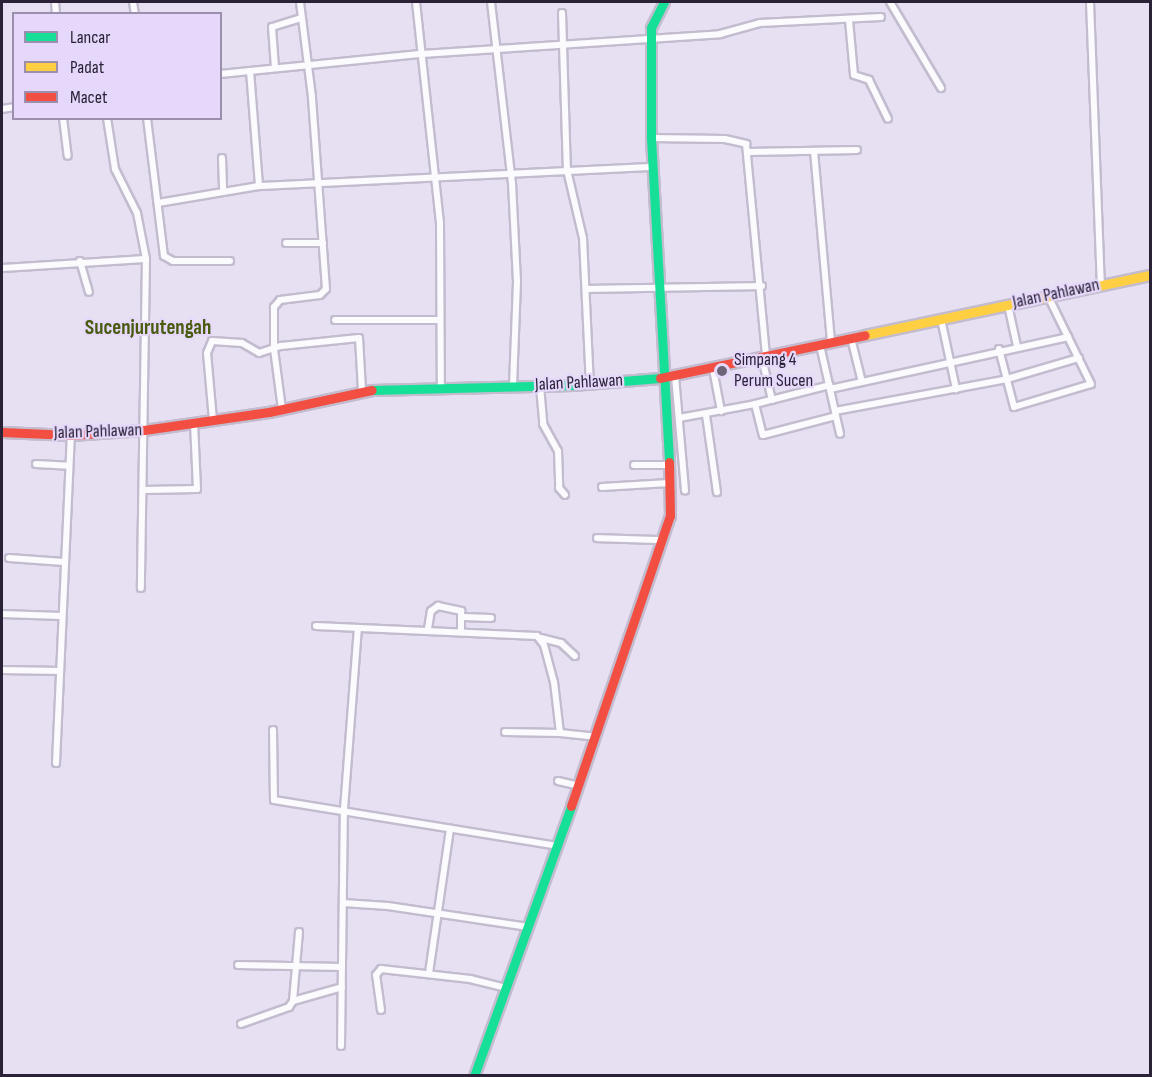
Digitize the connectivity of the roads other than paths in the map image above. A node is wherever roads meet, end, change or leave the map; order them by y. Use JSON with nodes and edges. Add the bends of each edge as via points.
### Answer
{"nodes":[{"id":1,"x":300,"y":2,"type":"edge"},
{"id":2,"x":416,"y":2,"type":"edge"},
{"id":3,"x":491,"y":2,"type":"edge"},
{"id":4,"x":664,"y":2,"type":"edge"},
{"id":5,"x":890,"y":2,"type":"edge"},
{"id":6,"x":1090,"y":2,"type":"edge"},
{"id":7,"x":562,"y":13,"type":"dead end"},
{"id":8,"x":302,"y":18,"type":"junction"},
{"id":9,"x":881,"y":18,"type":"dead end"},
{"id":10,"x":849,"y":20,"type":"junction"},
{"id":11,"x":651,"y":37,"type":"junction"},
{"id":12,"x":564,"y":43,"type":"junction"},
{"id":13,"x":495,"y":48,"type":"junction"},
{"id":14,"x":422,"y":54,"type":"junction"},
{"id":15,"x":309,"y":65,"type":"junction"},
{"id":16,"x":275,"y":68,"type":"junction"},
{"id":17,"x":249,"y":70,"type":"junction"},
{"id":18,"x":222,"y":74,"type":"edge"},
{"id":19,"x":941,"y":88,"type":"dead end"},
{"id":20,"x":888,"y":119,"type":"dead end"},
{"id":21,"x":63,"y":120,"type":"edge"},
{"id":22,"x":107,"y":120,"type":"edge"},
{"id":23,"x":147,"y":120,"type":"edge"},
{"id":24,"x":651,"y":138,"type":"junction"},
{"id":25,"x":857,"y":150,"type":"dead end"},
{"id":26,"x":748,"y":152,"type":"junction"},
{"id":27,"x":814,"y":152,"type":"junction"},
{"id":28,"x":68,"y":156,"type":"dead end"},
{"id":29,"x":222,"y":158,"type":"dead end"},
{"id":30,"x":652,"y":167,"type":"junction"},
{"id":31,"x":567,"y":170,"type":"junction"},
{"id":32,"x":511,"y":174,"type":"junction"},
{"id":33,"x":437,"y":180,"type":"junction"},
{"id":34,"x":319,"y":183,"type":"junction"},
{"id":35,"x":259,"y":186,"type":"junction"},
{"id":36,"x":223,"y":192,"type":"junction"},
{"id":37,"x":158,"y":203,"type":"junction"},
{"id":38,"x":286,"y":243,"type":"dead end"},
{"id":39,"x":323,"y":243,"type":"junction"},
{"id":40,"x":146,"y":259,"type":"junction"},
{"id":41,"x":80,"y":261,"type":"junction"},
{"id":42,"x":230,"y":261,"type":"dead end"},
{"id":43,"x":2,"y":268,"type":"edge"},
{"id":44,"x":1150,"y":275,"type":"edge"},
{"id":45,"x":1101,"y":284,"type":"junction"},
{"id":46,"x":762,"y":286,"type":"junction"},
{"id":47,"x":588,"y":289,"type":"junction"},
{"id":48,"x":658,"y":289,"type":"junction"},
{"id":49,"x":89,"y":292,"type":"dead end"},
{"id":50,"x":1048,"y":296,"type":"junction"},
{"id":51,"x":1008,"y":305,"type":"junction"},
{"id":52,"x":941,"y":319,"type":"junction"},
{"id":53,"x":440,"y":320,"type":"junction"},
{"id":54,"x":335,"y":321,"type":"dead end"},
{"id":55,"x":1068,"y":337,"type":"junction"},
{"id":56,"x":851,"y":338,"type":"junction"},
{"id":57,"x":831,"y":342,"type":"junction"},
{"id":58,"x":820,"y":345,"type":"junction"},
{"id":59,"x":1017,"y":346,"type":"junction"},
{"id":60,"x":274,"y":349,"type":"junction"},
{"id":61,"x":999,"y":349,"type":"junction"},
{"id":62,"x":764,"y":357,"type":"junction"},
{"id":63,"x":1079,"y":358,"type":"junction"},
{"id":64,"x":950,"y":361,"type":"junction"},
{"id":65,"x":713,"y":369,"type":"junction"},
{"id":66,"x":670,"y":377,"type":"junction"},
{"id":67,"x":1007,"y":379,"type":"junction"},
{"id":68,"x":862,"y":382,"type":"junction"},
{"id":69,"x":590,"y":384,"type":"junction"},
{"id":70,"x":513,"y":386,"type":"junction"},
{"id":71,"x":540,"y":386,"type":"junction"},
{"id":72,"x":441,"y":387,"type":"junction"},
{"id":73,"x":830,"y":387,"type":"junction"},
{"id":74,"x":956,"y":388,"type":"junction"},
{"id":75,"x":362,"y":390,"type":"junction"},
{"id":76,"x":772,"y":400,"type":"junction"},
{"id":77,"x":755,"y":405,"type":"junction"},
{"id":78,"x":282,"y":409,"type":"junction"},
{"id":79,"x":721,"y":411,"type":"junction"},
{"id":80,"x":835,"y":413,"type":"junction"},
{"id":81,"x":706,"y":415,"type":"junction"},
{"id":82,"x":679,"y":418,"type":"junction"},
{"id":83,"x":213,"y":420,"type":"junction"},
{"id":84,"x":194,"y":423,"type":"junction"},
{"id":85,"x":144,"y":430,"type":"junction"},
{"id":86,"x":2,"y":432,"type":"edge"},
{"id":87,"x":840,"y":434,"type":"dead end"},
{"id":88,"x":70,"y":435,"type":"junction"},
{"id":89,"x":36,"y":464,"type":"dead end"},
{"id":90,"x":634,"y":465,"type":"dead end"},
{"id":91,"x":669,"y":465,"type":"junction"},
{"id":92,"x":69,"y":466,"type":"junction"},
{"id":93,"x":669,"y":483,"type":"junction"},
{"id":94,"x":602,"y":487,"type":"dead end"},
{"id":95,"x":144,"y":490,"type":"junction"},
{"id":96,"x":685,"y":491,"type":"dead end"},
{"id":97,"x":717,"y":492,"type":"dead end"},
{"id":98,"x":565,"y":495,"type":"dead end"},
{"id":99,"x":597,"y":538,"type":"dead end"},
{"id":100,"x":662,"y":540,"type":"junction"},
{"id":101,"x":9,"y":558,"type":"dead end"},
{"id":102,"x":64,"y":562,"type":"junction"},
{"id":103,"x":141,"y":588,"type":"dead end"},
{"id":104,"x":2,"y":614,"type":"edge"},
{"id":105,"x":61,"y":616,"type":"junction"},
{"id":106,"x":463,"y":617,"type":"junction"},
{"id":107,"x":491,"y":618,"type":"dead end"},
{"id":108,"x":316,"y":627,"type":"dead end"},
{"id":109,"x":358,"y":629,"type":"junction"},
{"id":110,"x":428,"y":630,"type":"junction"},
{"id":111,"x":461,"y":631,"type":"junction"},
{"id":112,"x":541,"y":639,"type":"junction"},
{"id":113,"x":575,"y":656,"type":"dead end"},
{"id":114,"x":2,"y":670,"type":"edge"},
{"id":115,"x":60,"y":671,"type":"junction"},
{"id":116,"x":273,"y":730,"type":"dead end"},
{"id":117,"x":505,"y":732,"type":"dead end"},
{"id":118,"x":560,"y":734,"type":"junction"},
{"id":119,"x":596,"y":737,"type":"junction"},
{"id":120,"x":56,"y":763,"type":"dead end"},
{"id":121,"x":558,"y":782,"type":"dead end"},
{"id":122,"x":579,"y":786,"type":"junction"},
{"id":123,"x":344,"y":809,"type":"junction"},
{"id":124,"x":450,"y":829,"type":"junction"},
{"id":125,"x":557,"y":846,"type":"junction"},
{"id":126,"x":343,"y":903,"type":"junction"},
{"id":127,"x":438,"y":912,"type":"junction"},
{"id":128,"x":528,"y":927,"type":"junction"},
{"id":129,"x":300,"y":932,"type":"dead end"},
{"id":130,"x":238,"y":965,"type":"dead end"},
{"id":131,"x":296,"y":966,"type":"junction"},
{"id":132,"x":342,"y":967,"type":"junction"},
{"id":133,"x":429,"y":973,"type":"junction"},
{"id":134,"x":342,"y":987,"type":"junction"},
{"id":135,"x":507,"y":988,"type":"junction"},
{"id":136,"x":293,"y":1001,"type":"junction"},
{"id":137,"x":381,"y":1010,"type":"dead end"},
{"id":138,"x":241,"y":1024,"type":"dead end"},
{"id":139,"x":341,"y":1046,"type":"dead end"},
{"id":140,"x":474,"y":1076,"type":"edge"}],
"edges":[{"from":1,"to":8,"type":"street"},
{"from":2,"to":14,"type":"street"},
{"from":3,"to":13,"type":"street"},
{"from":4,"to":11,"type":"main road"},
{"from":5,"to":19,"type":"street"},
{"from":6,"to":45,"type":"street"},
{"from":7,"to":12,"type":"street"},
{"from":8,"to":15,"type":"street"},
{"from":8,"to":16,"type":"street","via":[[272,27]]},
{"from":9,"to":10,"type":"street"},
{"from":10,"to":11,"type":"street","via":[[759,23],[726,33]]},
{"from":10,"to":20,"type":"street","via":[[854,75],[869,80]]},
{"from":11,"to":12,"type":"street"},
{"from":11,"to":24,"type":"main road"},
{"from":12,"to":13,"type":"street"},
{"from":12,"to":31,"type":"street"},
{"from":13,"to":14,"type":"street"},
{"from":13,"to":32,"type":"street"},
{"from":14,"to":15,"type":"street"},
{"from":14,"to":33,"type":"street"},
{"from":15,"to":16,"type":"street"},
{"from":15,"to":34,"type":"street"},
{"from":16,"to":17,"type":"street"},
{"from":17,"to":18,"type":"street"},
{"from":17,"to":35,"type":"street"},
{"from":21,"to":28,"type":"street"},
{"from":22,"to":40,"type":"street","via":[[115,169],[137,213]]},
{"from":23,"to":37,"type":"street"},
{"from":24,"to":26,"type":"street","via":[[739,141],[746,144]]},
{"from":24,"to":30,"type":"main road"},
{"from":25,"to":27,"type":"street"},
{"from":26,"to":27,"type":"street"},
{"from":26,"to":46,"type":"street"},
{"from":27,"to":57,"type":"street"},
{"from":29,"to":36,"type":"street"},
{"from":30,"to":31,"type":"street"},
{"from":30,"to":48,"type":"main road"},
{"from":31,"to":32,"type":"street"},
{"from":31,"to":47,"type":"street","via":[[581,224]]},
{"from":32,"to":33,"type":"street"},
{"from":32,"to":70,"type":"street","via":[[518,282]]},
{"from":33,"to":34,"type":"street"},
{"from":33,"to":53,"type":"street"},
{"from":34,"to":35,"type":"street"},
{"from":34,"to":39,"type":"street"},
{"from":35,"to":36,"type":"street"},
{"from":36,"to":37,"type":"street"},
{"from":37,"to":42,"type":"street","via":[[161,249],[168,260]]},
{"from":38,"to":39,"type":"street"},
{"from":39,"to":60,"type":"street","via":[[326,291],[277,302]]},
{"from":40,"to":41,"type":"street"},
{"from":40,"to":85,"type":"street"},
{"from":41,"to":43,"type":"street"},
{"from":41,"to":49,"type":"street"},
{"from":44,"to":45,"type":"main road","name":"Jalan Pahlawan"},
{"from":45,"to":50,"type":"main road","name":"Jalan Pahlawan"},
{"from":46,"to":48,"type":"street"},
{"from":46,"to":62,"type":"street"},
{"from":47,"to":48,"type":"street"},
{"from":47,"to":69,"type":"street"},
{"from":48,"to":66,"type":"main road"},
{"from":50,"to":51,"type":"main road","name":"Jalan Pahlawan"},
{"from":50,"to":55,"type":"street"},
{"from":51,"to":52,"type":"main road","name":"Jalan Pahlawan"},
{"from":51,"to":59,"type":"street"},
{"from":52,"to":56,"type":"main road","name":"Jalan Pahlawan"},
{"from":52,"to":64,"type":"street"},
{"from":53,"to":54,"type":"street"},
{"from":53,"to":72,"type":"street"},
{"from":55,"to":59,"type":"street"},
{"from":55,"to":63,"type":"street"},
{"from":56,"to":57,"type":"main road","name":"Jalan Pahlawan"},
{"from":56,"to":68,"type":"street"},
{"from":57,"to":58,"type":"main road","name":"Jalan Pahlawan"},
{"from":58,"to":62,"type":"main road","name":"Jalan Pahlawan"},
{"from":58,"to":73,"type":"street"},
{"from":59,"to":61,"type":"street"},
{"from":60,"to":75,"type":"street","via":[[359,338]]},
{"from":60,"to":78,"type":"street"},
{"from":60,"to":83,"type":"street","via":[[259,353],[242,343],[210,342],[207,352]]},
{"from":61,"to":64,"type":"street"},
{"from":61,"to":67,"type":"street"},
{"from":62,"to":65,"type":"main road","name":"Jalan Pahlawan"},
{"from":62,"to":76,"type":"street"},
{"from":63,"to":67,"type":"street"},
{"from":63,"to":67,"type":"street","via":[[1091,384],[1064,394],[1012,406]]},
{"from":64,"to":68,"type":"street"},
{"from":64,"to":74,"type":"street"},
{"from":65,"to":66,"type":"main road","name":"Jalan Pahlawan"},
{"from":65,"to":79,"type":"street"},
{"from":66,"to":69,"type":"main road","name":"Jalan Pahlawan"},
{"from":66,"to":82,"type":"street"},
{"from":66,"to":91,"type":"main road"},
{"from":67,"to":74,"type":"street"},
{"from":68,"to":73,"type":"street"},
{"from":69,"to":71,"type":"main road","name":"Jalan Pahlawan"},
{"from":70,"to":71,"type":"main road","name":"Jalan Pahlawan"},
{"from":70,"to":72,"type":"main road","name":"Jalan Pahlawan"},
{"from":71,"to":98,"type":"street","via":[[543,424],[558,451],[559,488]]},
{"from":72,"to":75,"type":"main road","name":"Jalan Pahlawan"},
{"from":73,"to":76,"type":"street"},
{"from":73,"to":80,"type":"street"},
{"from":74,"to":80,"type":"street"},
{"from":75,"to":78,"type":"main road","name":"Jalan Pahlawan"},
{"from":76,"to":77,"type":"street"},
{"from":77,"to":79,"type":"street"},
{"from":77,"to":80,"type":"street","via":[[763,435]]},
{"from":78,"to":83,"type":"main road","name":"Jalan Pahlawan"},
{"from":79,"to":81,"type":"street"},
{"from":80,"to":87,"type":"street"},
{"from":81,"to":82,"type":"street"},
{"from":81,"to":97,"type":"street"},
{"from":82,"to":96,"type":"street"},
{"from":83,"to":84,"type":"main road","name":"Jalan Pahlawan"},
{"from":84,"to":85,"type":"main road","name":"Jalan Pahlawan"},
{"from":84,"to":95,"type":"street","via":[[197,489]]},
{"from":85,"to":88,"type":"main road","name":"Jalan Pahlawan"},
{"from":85,"to":95,"type":"street"},
{"from":86,"to":88,"type":"main road","name":"Jalan Pahlawan"},
{"from":88,"to":92,"type":"street"},
{"from":89,"to":92,"type":"street"},
{"from":90,"to":91,"type":"street"},
{"from":91,"to":93,"type":"main road"},
{"from":92,"to":102,"type":"street"},
{"from":93,"to":94,"type":"street"},
{"from":93,"to":100,"type":"main road","via":[[672,505]]},
{"from":95,"to":103,"type":"street"},
{"from":99,"to":100,"type":"street"},
{"from":100,"to":119,"type":"main road"},
{"from":101,"to":102,"type":"street"},
{"from":102,"to":105,"type":"street"},
{"from":104,"to":105,"type":"street"},
{"from":105,"to":115,"type":"street"},
{"from":106,"to":107,"type":"street"},
{"from":106,"to":110,"type":"street","via":[[458,609],[435,607]]},
{"from":106,"to":111,"type":"street"},
{"from":108,"to":109,"type":"street"},
{"from":109,"to":110,"type":"street"},
{"from":109,"to":123,"type":"street"},
{"from":110,"to":111,"type":"street"},
{"from":111,"to":112,"type":"street"},
{"from":112,"to":113,"type":"street","via":[[561,643]]},
{"from":112,"to":118,"type":"street","via":[[554,682]]},
{"from":114,"to":115,"type":"street"},
{"from":115,"to":120,"type":"street"},
{"from":116,"to":123,"type":"street","via":[[272,799]]},
{"from":117,"to":118,"type":"street"},
{"from":118,"to":119,"type":"street"},
{"from":119,"to":122,"type":"main road"},
{"from":121,"to":122,"type":"street"},
{"from":122,"to":125,"type":"main road"},
{"from":123,"to":124,"type":"street"},
{"from":123,"to":126,"type":"street"},
{"from":124,"to":125,"type":"street"},
{"from":124,"to":127,"type":"street"},
{"from":125,"to":128,"type":"main road"},
{"from":126,"to":127,"type":"street"},
{"from":126,"to":132,"type":"street"},
{"from":127,"to":128,"type":"street"},
{"from":127,"to":133,"type":"street"},
{"from":128,"to":135,"type":"main road"},
{"from":129,"to":131,"type":"street"},
{"from":130,"to":131,"type":"street"},
{"from":131,"to":132,"type":"street"},
{"from":131,"to":136,"type":"street"},
{"from":132,"to":134,"type":"street"},
{"from":133,"to":135,"type":"street"},
{"from":133,"to":137,"type":"street","via":[[377,971]]},
{"from":134,"to":136,"type":"street"},
{"from":134,"to":139,"type":"street"},
{"from":135,"to":140,"type":"main road"},
{"from":136,"to":138,"type":"street","via":[[289,1007]]}]}
